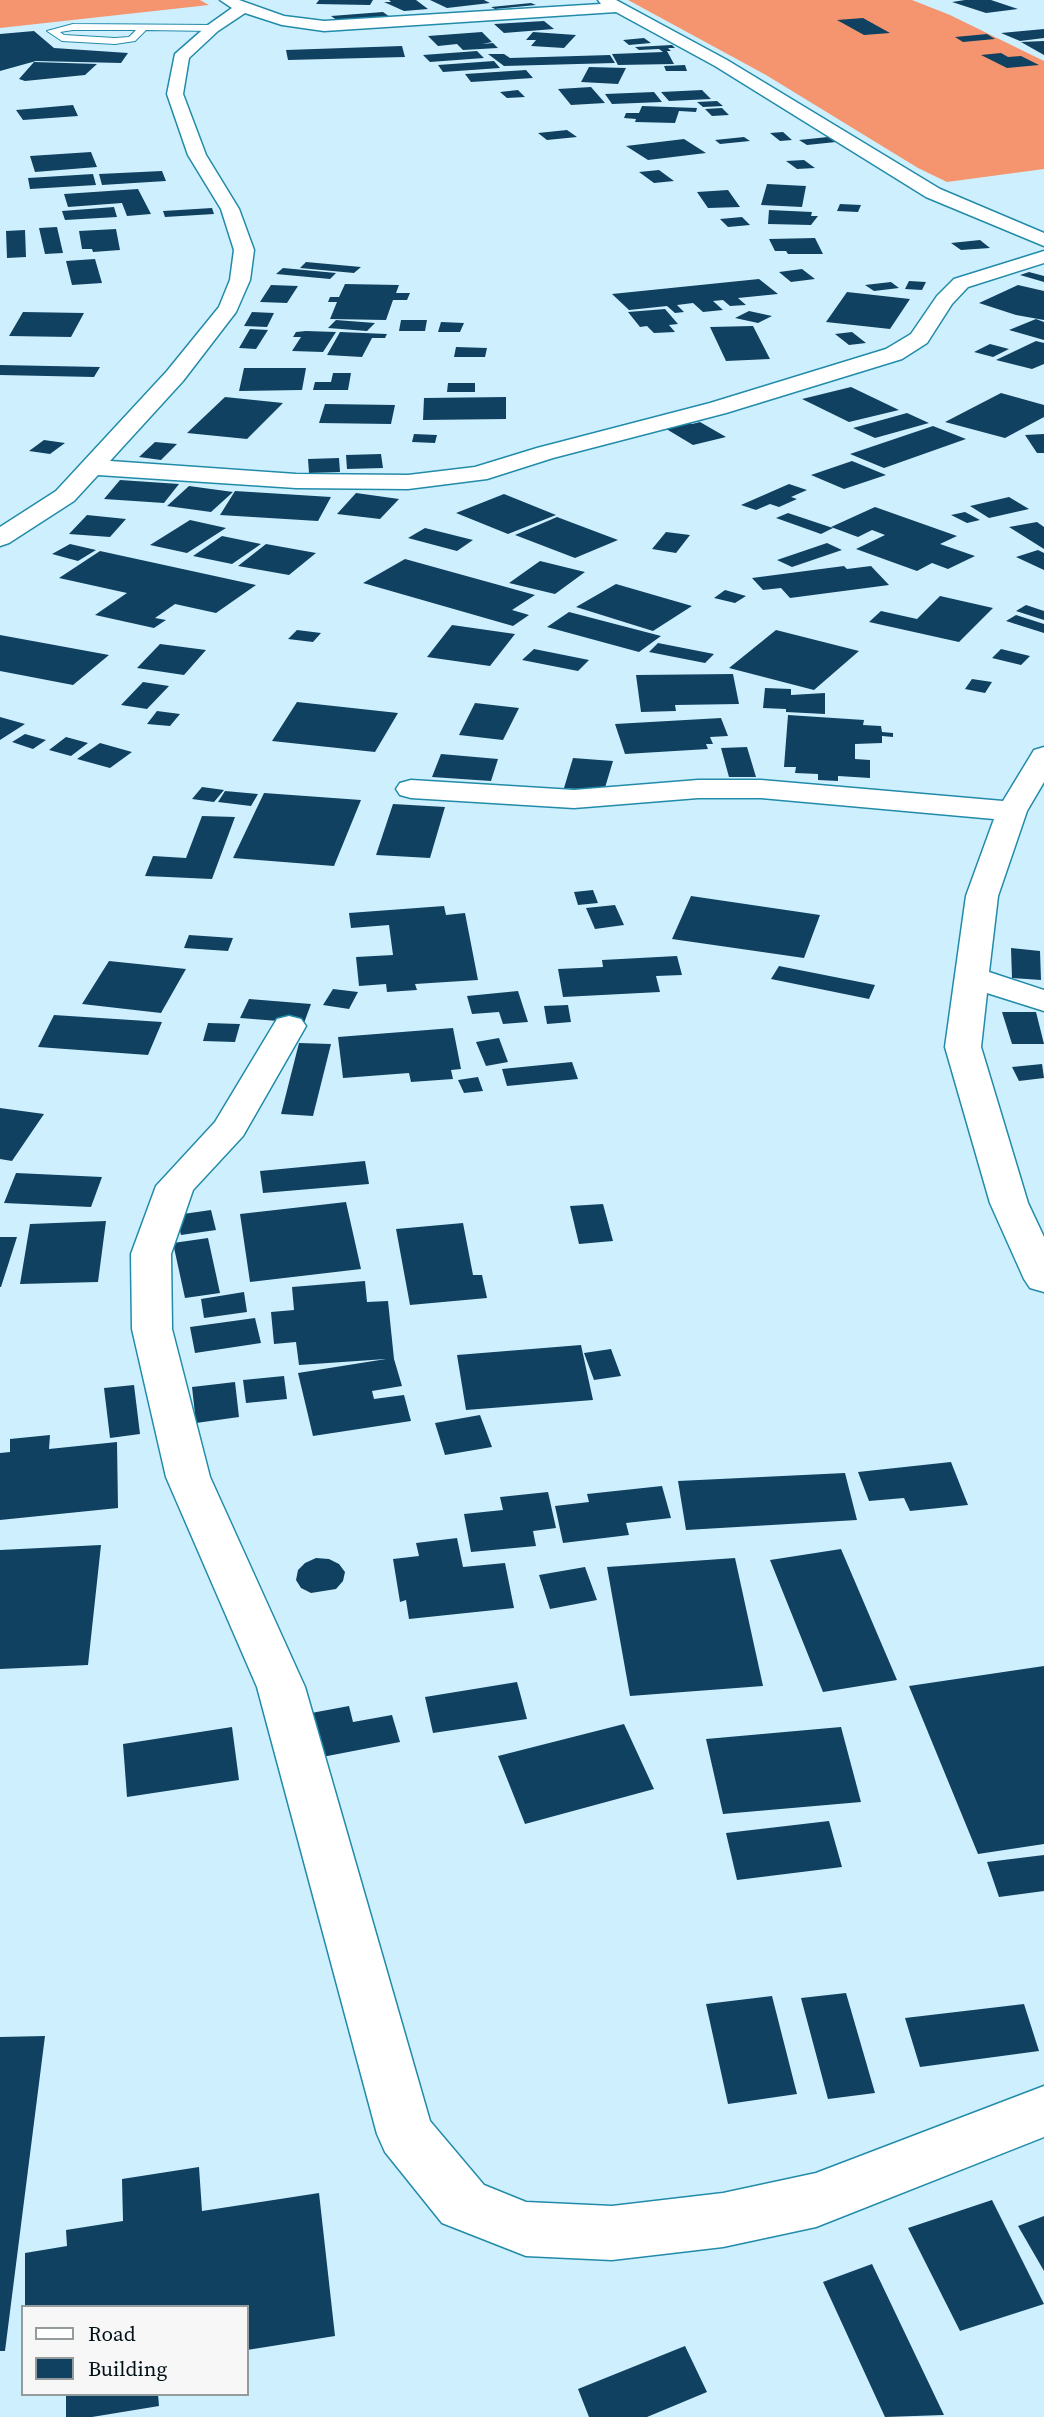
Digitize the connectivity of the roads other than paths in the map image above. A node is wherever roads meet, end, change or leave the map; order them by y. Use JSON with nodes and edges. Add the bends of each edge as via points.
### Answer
{"nodes":[{"id":1,"x":613,"y":3,"type":"edge"},
{"id":2,"x":235,"y":4,"type":"edge"},
{"id":3,"x":324,"y":26,"type":"junction"},
{"id":4,"x":144,"y":27,"type":"junction"},
{"id":5,"x":267,"y":33,"type":"dead end"},
{"id":6,"x":214,"y":35,"type":"junction"},
{"id":7,"x":1044,"y":240,"type":"edge"},
{"id":8,"x":1044,"y":257,"type":"edge"},
{"id":9,"x":93,"y":467,"type":"junction"},
{"id":10,"x":0,"y":538,"type":"edge"},
{"id":11,"x":1044,"y":756,"type":"edge"},
{"id":12,"x":411,"y":789,"type":"dead end"},
{"id":13,"x":1012,"y":811,"type":"junction"},
{"id":14,"x":972,"y":977,"type":"junction"},
{"id":15,"x":1044,"y":1001,"type":"edge"},
{"id":16,"x":289,"y":1026,"type":"dead end"},
{"id":17,"x":1044,"y":1279,"type":"edge"},
{"id":18,"x":1044,"y":2111,"type":"edge"}],
"edges":[{"from":1,"to":3,"type":"street"},
{"from":1,"to":7,"type":"street","via":[[721,63],[933,193]]},
{"from":2,"to":3,"type":"street","via":[[282,20]]},
{"from":2,"to":6,"type":"street"},
{"from":3,"to":5,"type":"street"},
{"from":4,"to":4,"type":"lane","via":[[73,27],[52,30],[62,38],[115,41],[132,39]]},
{"from":4,"to":6,"type":"lane"},
{"from":6,"to":9,"type":"street","via":[[181,57],[175,94],[197,155],[230,209],[244,250],[240,280],[229,308]]},
{"from":8,"to":9,"type":"street","via":[[961,283],[919,338],[894,354],[478,474],[408,482],[296,481]]},
{"from":9,"to":10,"type":"street","via":[[65,496]]},
{"from":11,"to":13,"type":"street"},
{"from":12,"to":13,"type":"street","via":[[574,799],[761,789]]},
{"from":13,"to":14,"type":"street","via":[[982,896]]},
{"from":14,"to":15,"type":"street"},
{"from":14,"to":17,"type":"street","via":[[963,1047],[1009,1203]]},
{"from":16,"to":18,"type":"street","via":[[230,1128],[175,1186],[151,1254],[152,1329],[188,1477],[281,1687],[405,2134],[463,2204],[526,2229],[612,2233],[723,2220],[816,2200]]}]}
